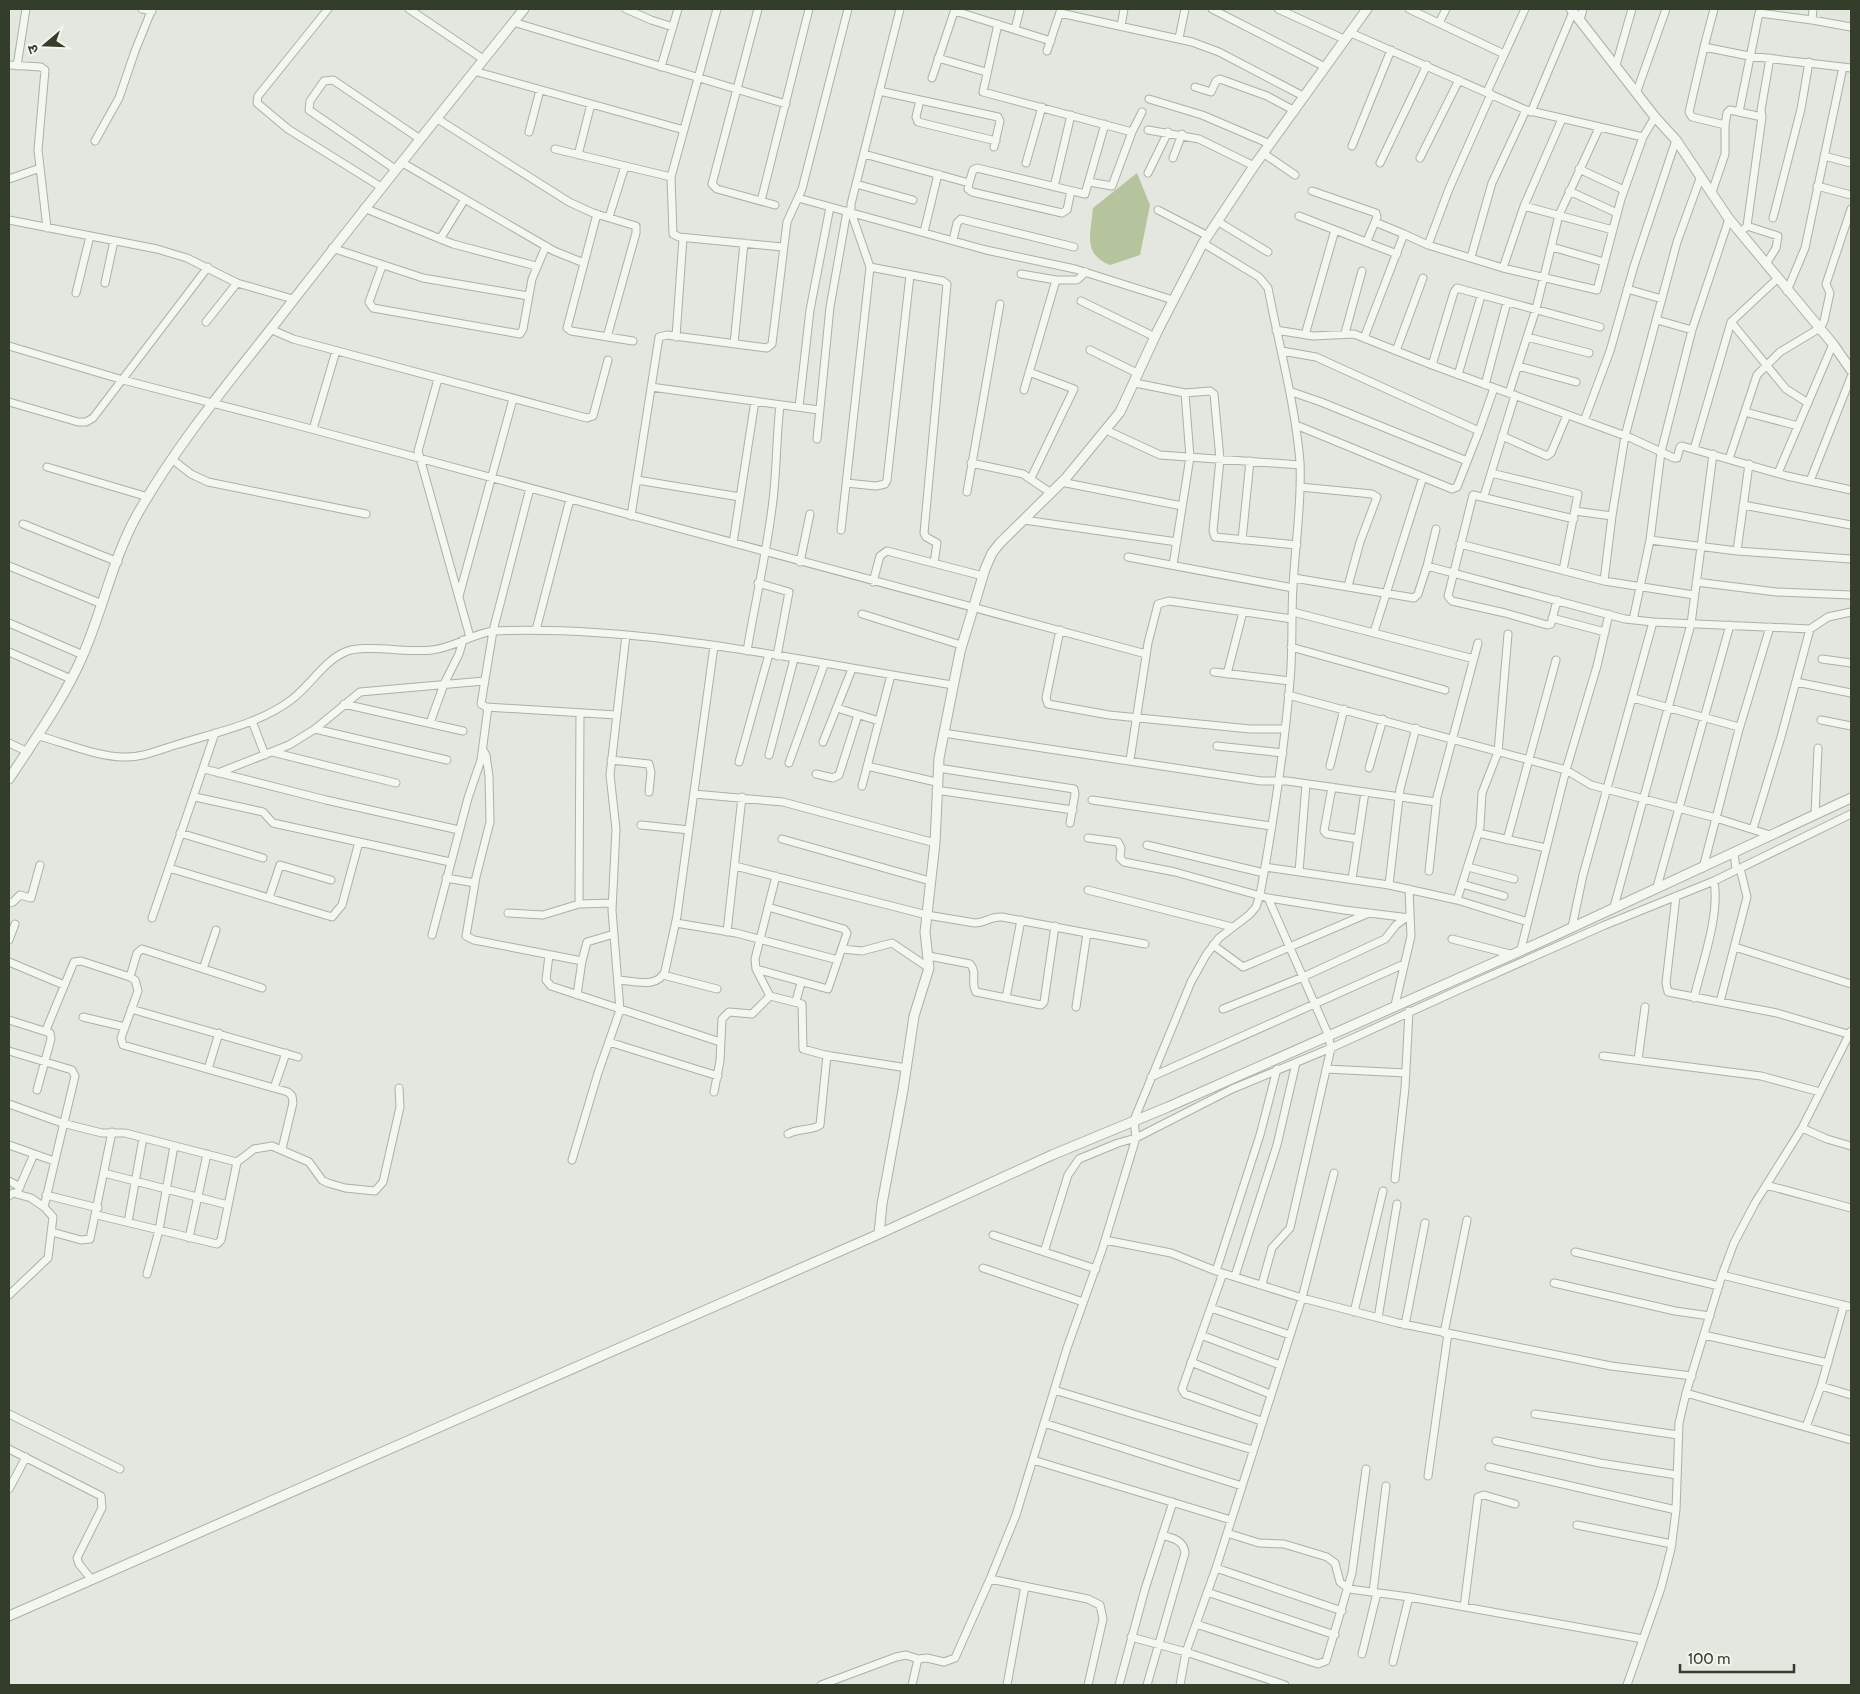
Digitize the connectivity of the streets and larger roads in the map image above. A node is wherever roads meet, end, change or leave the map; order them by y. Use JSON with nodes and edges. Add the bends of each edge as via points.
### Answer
{"nodes":[{"id":1,"x":26,"y":9,"type":"edge"},
{"id":2,"x":142,"y":9,"type":"edge"},
{"id":3,"x":328,"y":9,"type":"edge"},
{"id":4,"x":409,"y":9,"type":"edge"},
{"id":5,"x":524,"y":9,"type":"edge"},
{"id":6,"x":626,"y":9,"type":"edge"},
{"id":7,"x":678,"y":9,"type":"edge"},
{"id":8,"x":716,"y":9,"type":"edge"},
{"id":9,"x":758,"y":9,"type":"edge"},
{"id":10,"x":809,"y":9,"type":"edge"},
{"id":11,"x":848,"y":9,"type":"edge"},
{"id":12,"x":900,"y":9,"type":"edge"},
{"id":13,"x":1020,"y":9,"type":"edge"},
{"id":14,"x":1124,"y":9,"type":"edge"},
{"id":15,"x":1185,"y":9,"type":"edge"},
{"id":16,"x":1212,"y":9,"type":"edge"},
{"id":17,"x":1278,"y":9,"type":"edge"},
{"id":18,"x":1366,"y":9,"type":"edge"},
{"id":19,"x":1409,"y":9,"type":"edge"},
{"id":20,"x":1446,"y":9,"type":"edge"},
{"id":21,"x":1525,"y":9,"type":"edge"},
{"id":22,"x":1583,"y":9,"type":"edge"},
{"id":23,"x":1632,"y":9,"type":"edge"},
{"id":24,"x":1666,"y":9,"type":"edge"},
{"id":25,"x":1714,"y":9,"type":"edge"},
{"id":26,"x":1813,"y":9,"type":"edge"},
{"id":27,"x":152,"y":10,"type":"edge"},
{"id":28,"x":955,"y":10,"type":"edge"},
{"id":29,"x":1572,"y":10,"type":"edge"},
{"id":30,"x":1061,"y":11,"type":"edge"},
{"id":31,"x":1580,"y":20,"type":"junction"},
{"id":32,"x":1812,"y":20,"type":"junction"},
{"id":33,"x":513,"y":22,"type":"junction"},
{"id":34,"x":998,"y":24,"type":"junction"},
{"id":35,"x":1439,"y":24,"type":"junction"},
{"id":36,"x":673,"y":26,"type":"junction"},
{"id":37,"x":1121,"y":26,"type":"junction"},
{"id":38,"x":1851,"y":27,"type":"edge"},
{"id":39,"x":1015,"y":29,"type":"junction"},
{"id":40,"x":1348,"y":36,"type":"junction"},
{"id":41,"x":1179,"y":38,"type":"junction"},
{"id":42,"x":1051,"y":41,"type":"junction"},
{"id":43,"x":1704,"y":47,"type":"junction"},
{"id":44,"x":1391,"y":50,"type":"junction"},
{"id":45,"x":1047,"y":51,"type":"dead end"},
{"id":46,"x":1504,"y":54,"type":"junction"},
{"id":47,"x":1749,"y":56,"type":"junction"},
{"id":48,"x":938,"y":58,"type":"junction"},
{"id":49,"x":1770,"y":58,"type":"junction"},
{"id":50,"x":483,"y":59,"type":"junction"},
{"id":51,"x":1809,"y":62,"type":"junction"},
{"id":52,"x":9,"y":65,"type":"edge"},
{"id":53,"x":1426,"y":65,"type":"junction"},
{"id":54,"x":1616,"y":65,"type":"junction"},
{"id":55,"x":18,"y":66,"type":"junction"},
{"id":56,"x":661,"y":67,"type":"junction"},
{"id":57,"x":1325,"y":67,"type":"junction"},
{"id":58,"x":1843,"y":67,"type":"junction"},
{"id":59,"x":1851,"y":68,"type":"edge"},
{"id":60,"x":474,"y":71,"type":"junction"},
{"id":61,"x":986,"y":72,"type":"junction"},
{"id":62,"x":697,"y":78,"type":"junction"},
{"id":63,"x":932,"y":78,"type":"dead end"},
{"id":64,"x":1459,"y":80,"type":"junction"},
{"id":65,"x":1195,"y":87,"type":"dead end"},
{"id":66,"x":540,"y":90,"type":"junction"},
{"id":67,"x":737,"y":90,"type":"junction"},
{"id":68,"x":879,"y":91,"type":"junction"},
{"id":69,"x":1637,"y":91,"type":"junction"},
{"id":70,"x":1489,"y":93,"type":"junction"},
{"id":71,"x":1305,"y":97,"type":"junction"},
{"id":72,"x":1149,"y":99,"type":"dead end"},
{"id":73,"x":920,"y":100,"type":"junction"},
{"id":74,"x":592,"y":104,"type":"junction"},
{"id":75,"x":786,"y":104,"type":"junction"},
{"id":76,"x":1042,"y":106,"type":"junction"},
{"id":77,"x":1295,"y":111,"type":"junction"},
{"id":78,"x":1528,"y":111,"type":"junction"},
{"id":79,"x":1142,"y":112,"type":"dead end"},
{"id":80,"x":1739,"y":112,"type":"junction"},
{"id":81,"x":1071,"y":115,"type":"junction"},
{"id":82,"x":1655,"y":117,"type":"junction"},
{"id":83,"x":1762,"y":117,"type":"junction"},
{"id":84,"x":436,"y":118,"type":"junction"},
{"id":85,"x":1562,"y":119,"type":"junction"},
{"id":86,"x":1105,"y":124,"type":"junction"},
{"id":87,"x":1725,"y":125,"type":"junction"},
{"id":88,"x":1599,"y":128,"type":"junction"},
{"id":89,"x":684,"y":130,"type":"junction"},
{"id":90,"x":1148,"y":130,"type":"dead end"},
{"id":91,"x":529,"y":132,"type":"dead end"},
{"id":92,"x":1132,"y":132,"type":"junction"},
{"id":93,"x":1168,"y":132,"type":"junction"},
{"id":94,"x":1182,"y":134,"type":"junction"},
{"id":95,"x":1643,"y":137,"type":"junction"},
{"id":96,"x":420,"y":139,"type":"junction"},
{"id":97,"x":1676,"y":140,"type":"junction"},
{"id":98,"x":95,"y":141,"type":"dead end"},
{"id":99,"x":1270,"y":144,"type":"junction"},
{"id":100,"x":1352,"y":146,"type":"dead end"},
{"id":101,"x":555,"y":149,"type":"dead end"},
{"id":102,"x":1264,"y":153,"type":"junction"},
{"id":103,"x":864,"y":154,"type":"junction"},
{"id":104,"x":578,"y":155,"type":"junction"},
{"id":105,"x":1824,"y":156,"type":"junction"},
{"id":106,"x":1173,"y":158,"type":"dead end"},
{"id":107,"x":1420,"y":158,"type":"dead end"},
{"id":108,"x":402,"y":162,"type":"junction"},
{"id":109,"x":1851,"y":162,"type":"edge"},
{"id":110,"x":1026,"y":163,"type":"dead end"},
{"id":111,"x":1380,"y":163,"type":"dead end"},
{"id":112,"x":625,"y":166,"type":"junction"},
{"id":113,"x":1254,"y":166,"type":"junction"},
{"id":114,"x":40,"y":168,"type":"junction"},
{"id":115,"x":395,"y":169,"type":"junction"},
{"id":116,"x":1579,"y":169,"type":"junction"},
{"id":117,"x":1148,"y":173,"type":"dead end"},
{"id":118,"x":938,"y":174,"type":"junction"},
{"id":119,"x":1295,"y":175,"type":"dead end"},
{"id":120,"x":1701,"y":176,"type":"junction"},
{"id":121,"x":671,"y":177,"type":"junction"},
{"id":122,"x":9,"y":179,"type":"edge"},
{"id":123,"x":1089,"y":182,"type":"junction"},
{"id":124,"x":969,"y":183,"type":"junction"},
{"id":125,"x":856,"y":184,"type":"junction"},
{"id":126,"x":1817,"y":186,"type":"junction"},
{"id":127,"x":381,"y":187,"type":"junction"},
{"id":128,"x":1054,"y":187,"type":"junction"},
{"id":129,"x":1624,"y":190,"type":"junction"},
{"id":130,"x":1070,"y":191,"type":"junction"},
{"id":131,"x":1312,"y":191,"type":"dead end"},
{"id":132,"x":1568,"y":191,"type":"junction"},
{"id":133,"x":1712,"y":192,"type":"junction"},
{"id":134,"x":1851,"y":195,"type":"edge"},
{"id":135,"x":798,"y":198,"type":"junction"},
{"id":136,"x":465,"y":199,"type":"junction"},
{"id":137,"x":913,"y":200,"type":"dead end"},
{"id":138,"x":761,"y":201,"type":"junction"},
{"id":139,"x":775,"y":205,"type":"dead end"},
{"id":140,"x":1524,"y":206,"type":"junction"},
{"id":141,"x":830,"y":207,"type":"junction"},
{"id":142,"x":364,"y":208,"type":"junction"},
{"id":143,"x":1851,"y":208,"type":"edge"},
{"id":144,"x":1158,"y":210,"type":"dead end"},
{"id":145,"x":849,"y":212,"type":"junction"},
{"id":146,"x":1617,"y":213,"type":"junction"},
{"id":147,"x":597,"y":214,"type":"junction"},
{"id":148,"x":1559,"y":215,"type":"junction"},
{"id":149,"x":1299,"y":216,"type":"dead end"},
{"id":150,"x":609,"y":217,"type":"junction"},
{"id":151,"x":1773,"y":218,"type":"dead end"},
{"id":152,"x":1729,"y":219,"type":"junction"},
{"id":153,"x":9,"y":220,"type":"edge"},
{"id":154,"x":1217,"y":221,"type":"junction"},
{"id":155,"x":1375,"y":222,"type":"junction"},
{"id":156,"x":47,"y":228,"type":"junction"},
{"id":157,"x":1335,"y":230,"type":"junction"},
{"id":158,"x":1612,"y":230,"type":"junction"},
{"id":159,"x":1744,"y":230,"type":"junction"},
{"id":160,"x":924,"y":232,"type":"junction"},
{"id":161,"x":1404,"y":234,"type":"junction"},
{"id":162,"x":90,"y":236,"type":"junction"},
{"id":163,"x":683,"y":238,"type":"junction"},
{"id":164,"x":440,"y":240,"type":"junction"},
{"id":165,"x":953,"y":240,"type":"junction"},
{"id":166,"x":1205,"y":240,"type":"junction"},
{"id":167,"x":114,"y":241,"type":"junction"},
{"id":168,"x":1366,"y":241,"type":"junction"},
{"id":169,"x":744,"y":243,"type":"junction"},
{"id":170,"x":1428,"y":245,"type":"junction"},
{"id":171,"x":546,"y":246,"type":"junction"},
{"id":172,"x":782,"y":247,"type":"junction"},
{"id":173,"x":1074,"y":247,"type":"dead end"},
{"id":174,"x":1552,"y":247,"type":"junction"},
{"id":175,"x":332,"y":248,"type":"junction"},
{"id":176,"x":1268,"y":252,"type":"dead end"},
{"id":177,"x":1397,"y":254,"type":"junction"},
{"id":178,"x":1471,"y":258,"type":"junction"},
{"id":179,"x":1604,"y":262,"type":"junction"},
{"id":180,"x":584,"y":263,"type":"junction"},
{"id":181,"x":1766,"y":264,"type":"junction"},
{"id":182,"x":382,"y":266,"type":"junction"},
{"id":183,"x":536,"y":266,"type":"junction"},
{"id":184,"x":208,"y":267,"type":"junction"},
{"id":185,"x":870,"y":267,"type":"junction"},
{"id":186,"x":1503,"y":268,"type":"junction"},
{"id":187,"x":1362,"y":271,"type":"dead end"},
{"id":188,"x":1086,"y":272,"type":"junction"},
{"id":189,"x":1021,"y":274,"type":"dead end"},
{"id":190,"x":910,"y":275,"type":"junction"},
{"id":191,"x":1423,"y":278,"type":"dead end"},
{"id":192,"x":1544,"y":278,"type":"junction"},
{"id":193,"x":1777,"y":279,"type":"junction"},
{"id":194,"x":1056,"y":280,"type":"junction"},
{"id":195,"x":105,"y":283,"type":"dead end"},
{"id":196,"x":238,"y":283,"type":"junction"},
{"id":197,"x":1627,"y":289,"type":"junction"},
{"id":198,"x":1787,"y":291,"type":"junction"},
{"id":199,"x":76,"y":293,"type":"dead end"},
{"id":200,"x":528,"y":296,"type":"junction"},
{"id":201,"x":1481,"y":296,"type":"junction"},
{"id":202,"x":293,"y":299,"type":"junction"},
{"id":203,"x":1662,"y":299,"type":"junction"},
{"id":204,"x":1173,"y":300,"type":"junction"},
{"id":205,"x":1082,"y":301,"type":"dead end"},
{"id":206,"x":1507,"y":302,"type":"junction"},
{"id":207,"x":1000,"y":304,"type":"dead end"},
{"id":208,"x":1536,"y":310,"type":"junction"},
{"id":209,"x":1657,"y":320,"type":"junction"},
{"id":210,"x":206,"y":322,"type":"dead end"},
{"id":211,"x":1731,"y":322,"type":"junction"},
{"id":212,"x":1600,"y":327,"type":"dead end"},
{"id":213,"x":1820,"y":328,"type":"junction"},
{"id":214,"x":270,"y":330,"type":"junction"},
{"id":215,"x":1276,"y":330,"type":"junction"},
{"id":216,"x":1692,"y":330,"type":"junction"},
{"id":217,"x":1345,"y":333,"type":"junction"},
{"id":218,"x":1305,"y":335,"type":"junction"},
{"id":219,"x":607,"y":337,"type":"junction"},
{"id":220,"x":676,"y":337,"type":"junction"},
{"id":221,"x":1154,"y":337,"type":"junction"},
{"id":222,"x":1527,"y":337,"type":"junction"},
{"id":223,"x":1364,"y":338,"type":"junction"},
{"id":224,"x":633,"y":342,"type":"dead end"},
{"id":225,"x":734,"y":344,"type":"junction"},
{"id":226,"x":1833,"y":344,"type":"junction"},
{"id":227,"x":9,"y":346,"type":"edge"},
{"id":228,"x":1090,"y":350,"type":"dead end"},
{"id":229,"x":336,"y":351,"type":"junction"},
{"id":230,"x":1282,"y":351,"type":"junction"},
{"id":231,"x":1396,"y":351,"type":"junction"},
{"id":232,"x":1589,"y":353,"type":"dead end"},
{"id":233,"x":608,"y":360,"type":"dead end"},
{"id":234,"x":1767,"y":364,"type":"junction"},
{"id":235,"x":1432,"y":365,"type":"junction"},
{"id":236,"x":1518,"y":366,"type":"junction"},
{"id":237,"x":1851,"y":370,"type":"edge"},
{"id":238,"x":1028,"y":372,"type":"junction"},
{"id":239,"x":1458,"y":375,"type":"junction"},
{"id":240,"x":1851,"y":377,"type":"edge"},
{"id":241,"x":1137,"y":378,"type":"junction"},
{"id":242,"x":438,"y":379,"type":"junction"},
{"id":243,"x":123,"y":380,"type":"junction"},
{"id":244,"x":1576,"y":382,"type":"dead end"},
{"id":245,"x":1486,"y":385,"type":"junction"},
{"id":246,"x":651,"y":387,"type":"junction"},
{"id":247,"x":1494,"y":388,"type":"junction"},
{"id":248,"x":1024,"y":390,"type":"dead end"},
{"id":249,"x":1292,"y":392,"type":"junction"},
{"id":250,"x":1185,"y":393,"type":"junction"},
{"id":251,"x":1512,"y":394,"type":"junction"},
{"id":252,"x":513,"y":399,"type":"junction"},
{"id":253,"x":755,"y":401,"type":"junction"},
{"id":254,"x":9,"y":402,"type":"edge"},
{"id":255,"x":213,"y":403,"type":"junction"},
{"id":256,"x":1808,"y":403,"type":"junction"},
{"id":257,"x":780,"y":405,"type":"junction"},
{"id":258,"x":799,"y":407,"type":"junction"},
{"id":259,"x":819,"y":410,"type":"junction"},
{"id":260,"x":1745,"y":412,"type":"junction"},
{"id":261,"x":1567,"y":415,"type":"junction"},
{"id":262,"x":1584,"y":421,"type":"junction"},
{"id":263,"x":1296,"y":424,"type":"junction"},
{"id":264,"x":1798,"y":426,"type":"junction"},
{"id":265,"x":313,"y":430,"type":"junction"},
{"id":266,"x":1106,"y":430,"type":"junction"},
{"id":267,"x":1478,"y":431,"type":"junction"},
{"id":268,"x":1502,"y":436,"type":"junction"},
{"id":269,"x":1626,"y":436,"type":"junction"},
{"id":270,"x":817,"y":439,"type":"dead end"},
{"id":271,"x":1694,"y":449,"type":"junction"},
{"id":272,"x":1661,"y":452,"type":"junction"},
{"id":273,"x":1713,"y":454,"type":"junction"},
{"id":274,"x":1190,"y":457,"type":"junction"},
{"id":275,"x":420,"y":459,"type":"junction"},
{"id":276,"x":1220,"y":459,"type":"junction"},
{"id":277,"x":1729,"y":459,"type":"junction"},
{"id":278,"x":172,"y":460,"type":"junction"},
{"id":279,"x":1467,"y":460,"type":"junction"},
{"id":280,"x":1250,"y":461,"type":"junction"},
{"id":281,"x":971,"y":463,"type":"junction"},
{"id":282,"x":1749,"y":464,"type":"junction"},
{"id":283,"x":1300,"y":465,"type":"junction"},
{"id":284,"x":47,"y":467,"type":"dead end"},
{"id":285,"x":1491,"y":473,"type":"junction"},
{"id":286,"x":1778,"y":473,"type":"junction"},
{"id":287,"x":1423,"y":477,"type":"junction"},
{"id":288,"x":492,"y":478,"type":"junction"},
{"id":289,"x":1031,"y":478,"type":"junction"},
{"id":290,"x":637,"y":480,"type":"junction"},
{"id":291,"x":1810,"y":481,"type":"junction"},
{"id":292,"x":1062,"y":482,"type":"junction"},
{"id":293,"x":846,"y":483,"type":"junction"},
{"id":294,"x":1300,"y":487,"type":"junction"},
{"id":295,"x":530,"y":488,"type":"junction"},
{"id":296,"x":1851,"y":490,"type":"edge"},
{"id":297,"x":967,"y":492,"type":"dead end"},
{"id":298,"x":1051,"y":493,"type":"junction"},
{"id":299,"x":1484,"y":496,"type":"junction"},
{"id":300,"x":148,"y":497,"type":"junction"},
{"id":301,"x":740,"y":497,"type":"junction"},
{"id":302,"x":570,"y":499,"type":"junction"},
{"id":303,"x":1743,"y":505,"type":"junction"},
{"id":304,"x":1182,"y":506,"type":"junction"},
{"id":305,"x":1576,"y":511,"type":"junction"},
{"id":306,"x":366,"y":514,"type":"dead end"},
{"id":307,"x":810,"y":514,"type":"dead end"},
{"id":308,"x":631,"y":516,"type":"junction"},
{"id":309,"x":1612,"y":516,"type":"junction"},
{"id":310,"x":1574,"y":519,"type":"junction"},
{"id":311,"x":1024,"y":520,"type":"junction"},
{"id":312,"x":23,"y":524,"type":"dead end"},
{"id":313,"x":1851,"y":525,"type":"edge"},
{"id":314,"x":1436,"y":529,"type":"dead end"},
{"id":315,"x":841,"y":530,"type":"dead end"},
{"id":316,"x":1242,"y":540,"type":"junction"},
{"id":317,"x":1650,"y":540,"type":"junction"},
{"id":318,"x":733,"y":542,"type":"junction"},
{"id":319,"x":1177,"y":542,"type":"junction"},
{"id":320,"x":1460,"y":544,"type":"junction"},
{"id":321,"x":1297,"y":545,"type":"junction"},
{"id":322,"x":1702,"y":547,"type":"junction"},
{"id":323,"x":764,"y":551,"type":"junction"},
{"id":324,"x":1736,"y":551,"type":"junction"},
{"id":325,"x":1128,"y":556,"type":"dead end"},
{"id":326,"x":1851,"y":559,"type":"edge"},
{"id":327,"x":118,"y":562,"type":"junction"},
{"id":328,"x":800,"y":562,"type":"junction"},
{"id":329,"x":934,"y":563,"type":"junction"},
{"id":330,"x":1173,"y":565,"type":"junction"},
{"id":331,"x":9,"y":566,"type":"edge"},
{"id":332,"x":1427,"y":566,"type":"junction"},
{"id":333,"x":1563,"y":570,"type":"junction"},
{"id":334,"x":1453,"y":572,"type":"junction"},
{"id":335,"x":983,"y":576,"type":"junction"},
{"id":336,"x":1294,"y":578,"type":"junction"},
{"id":337,"x":1604,"y":580,"type":"junction"},
{"id":338,"x":874,"y":582,"type":"junction"},
{"id":339,"x":1696,"y":582,"type":"junction"},
{"id":340,"x":758,"y":583,"type":"junction"},
{"id":341,"x":1348,"y":586,"type":"junction"},
{"id":342,"x":1640,"y":586,"type":"junction"},
{"id":343,"x":1293,"y":588,"type":"junction"},
{"id":344,"x":1386,"y":592,"type":"junction"},
{"id":345,"x":1694,"y":594,"type":"junction"},
{"id":346,"x":1851,"y":595,"type":"edge"},
{"id":347,"x":459,"y":596,"type":"junction"},
{"id":348,"x":1557,"y":600,"type":"junction"},
{"id":349,"x":102,"y":604,"type":"junction"},
{"id":350,"x":973,"y":606,"type":"junction"},
{"id":351,"x":1243,"y":612,"type":"junction"},
{"id":352,"x":1851,"y":612,"type":"edge"},
{"id":353,"x":862,"y":614,"type":"dead end"},
{"id":354,"x":1609,"y":614,"type":"junction"},
{"id":355,"x":1292,"y":615,"type":"junction"},
{"id":356,"x":1552,"y":618,"type":"junction"},
{"id":357,"x":1633,"y":620,"type":"junction"},
{"id":358,"x":1653,"y":622,"type":"junction"},
{"id":359,"x":9,"y":624,"type":"edge"},
{"id":360,"x":1691,"y":624,"type":"junction"},
{"id":361,"x":1730,"y":625,"type":"junction"},
{"id":362,"x":1770,"y":627,"type":"junction"},
{"id":363,"x":1810,"y":629,"type":"junction"},
{"id":364,"x":536,"y":630,"type":"junction"},
{"id":365,"x":1060,"y":630,"type":"junction"},
{"id":366,"x":493,"y":631,"type":"junction"},
{"id":367,"x":1374,"y":632,"type":"junction"},
{"id":368,"x":1605,"y":632,"type":"junction"},
{"id":369,"x":1508,"y":634,"type":"dead end"},
{"id":370,"x":626,"y":635,"type":"junction"},
{"id":371,"x":470,"y":637,"type":"junction"},
{"id":372,"x":463,"y":640,"type":"junction"},
{"id":373,"x":1478,"y":643,"type":"dead end"},
{"id":374,"x":961,"y":645,"type":"junction"},
{"id":375,"x":714,"y":646,"type":"junction"},
{"id":376,"x":1291,"y":647,"type":"junction"},
{"id":377,"x":747,"y":651,"type":"junction"},
{"id":378,"x":9,"y":652,"type":"edge"},
{"id":379,"x":769,"y":654,"type":"junction"},
{"id":380,"x":1146,"y":654,"type":"junction"},
{"id":381,"x":83,"y":655,"type":"junction"},
{"id":382,"x":777,"y":656,"type":"junction"},
{"id":383,"x":794,"y":659,"type":"junction"},
{"id":384,"x":1474,"y":659,"type":"junction"},
{"id":385,"x":1822,"y":659,"type":"dead end"},
{"id":386,"x":1556,"y":660,"type":"dead end"},
{"id":387,"x":1851,"y":663,"type":"edge"},
{"id":388,"x":824,"y":664,"type":"junction"},
{"id":389,"x":852,"y":669,"type":"junction"},
{"id":390,"x":1214,"y":672,"type":"dead end"},
{"id":391,"x":1227,"y":674,"type":"junction"},
{"id":392,"x":891,"y":675,"type":"junction"},
{"id":393,"x":71,"y":679,"type":"junction"},
{"id":394,"x":1290,"y":681,"type":"junction"},
{"id":395,"x":484,"y":682,"type":"junction"},
{"id":396,"x":1796,"y":682,"type":"junction"},
{"id":397,"x":444,"y":684,"type":"junction"},
{"id":398,"x":952,"y":685,"type":"junction"},
{"id":399,"x":1445,"y":690,"type":"dead end"},
{"id":400,"x":1851,"y":692,"type":"edge"},
{"id":401,"x":1288,"y":695,"type":"junction"},
{"id":402,"x":1633,"y":698,"type":"junction"},
{"id":403,"x":344,"y":704,"type":"junction"},
{"id":404,"x":488,"y":707,"type":"junction"},
{"id":405,"x":1670,"y":707,"type":"junction"},
{"id":406,"x":837,"y":708,"type":"junction"},
{"id":407,"x":1344,"y":709,"type":"junction"},
{"id":408,"x":580,"y":713,"type":"junction"},
{"id":409,"x":616,"y":715,"type":"junction"},
{"id":410,"x":858,"y":715,"type":"junction"},
{"id":411,"x":1136,"y":718,"type":"junction"},
{"id":412,"x":1706,"y":718,"type":"junction"},
{"id":413,"x":1383,"y":719,"type":"junction"},
{"id":414,"x":1821,"y":720,"type":"dead end"},
{"id":415,"x":252,"y":721,"type":"junction"},
{"id":416,"x":879,"y":721,"type":"junction"},
{"id":417,"x":430,"y":724,"type":"junction"},
{"id":418,"x":1851,"y":726,"type":"edge"},
{"id":419,"x":1416,"y":728,"type":"junction"},
{"id":420,"x":1739,"y":728,"type":"junction"},
{"id":421,"x":315,"y":729,"type":"junction"},
{"id":422,"x":1285,"y":729,"type":"junction"},
{"id":423,"x":463,"y":731,"type":"dead end"},
{"id":424,"x":215,"y":733,"type":"junction"},
{"id":425,"x":943,"y":733,"type":"junction"},
{"id":426,"x":39,"y":736,"type":"junction"},
{"id":427,"x":1452,"y":740,"type":"junction"},
{"id":428,"x":823,"y":742,"type":"dead end"},
{"id":429,"x":9,"y":743,"type":"edge"},
{"id":430,"x":1217,"y":746,"type":"dead end"},
{"id":431,"x":1818,"y":748,"type":"dead end"},
{"id":432,"x":483,"y":750,"type":"junction"},
{"id":433,"x":28,"y":752,"type":"junction"},
{"id":434,"x":1283,"y":752,"type":"junction"},
{"id":435,"x":1498,"y":752,"type":"junction"},
{"id":436,"x":269,"y":753,"type":"junction"},
{"id":437,"x":769,"y":755,"type":"dead end"},
{"id":438,"x":447,"y":760,"type":"dead end"},
{"id":439,"x":611,"y":760,"type":"junction"},
{"id":440,"x":1130,"y":760,"type":"junction"},
{"id":441,"x":1529,"y":760,"type":"junction"},
{"id":442,"x":739,"y":762,"type":"dead end"},
{"id":443,"x":789,"y":763,"type":"dead end"},
{"id":444,"x":867,"y":766,"type":"junction"},
{"id":445,"x":1330,"y":766,"type":"dead end"},
{"id":446,"x":938,"y":768,"type":"junction"},
{"id":447,"x":1369,"y":768,"type":"dead end"},
{"id":448,"x":204,"y":769,"type":"junction"},
{"id":449,"x":1566,"y":770,"type":"junction"},
{"id":450,"x":218,"y":773,"type":"junction"},
{"id":451,"x":816,"y":774,"type":"dead end"},
{"id":452,"x":9,"y":779,"type":"edge"},
{"id":453,"x":1280,"y":781,"type":"junction"},
{"id":454,"x":396,"y":783,"type":"dead end"},
{"id":455,"x":1306,"y":784,"type":"junction"},
{"id":456,"x":862,"y":786,"type":"dead end"},
{"id":457,"x":936,"y":786,"type":"junction"},
{"id":458,"x":1332,"y":787,"type":"junction"},
{"id":459,"x":1607,"y":789,"type":"junction"},
{"id":460,"x":649,"y":792,"type":"dead end"},
{"id":461,"x":1366,"y":792,"type":"junction"},
{"id":462,"x":694,"y":794,"type":"junction"},
{"id":463,"x":195,"y":797,"type":"junction"},
{"id":464,"x":742,"y":797,"type":"junction"},
{"id":465,"x":1399,"y":797,"type":"junction"},
{"id":466,"x":1851,"y":798,"type":"edge"},
{"id":467,"x":1643,"y":799,"type":"junction"},
{"id":468,"x":1092,"y":800,"type":"dead end"},
{"id":469,"x":1436,"y":802,"type":"junction"},
{"id":470,"x":1679,"y":809,"type":"junction"},
{"id":471,"x":1073,"y":810,"type":"junction"},
{"id":472,"x":1815,"y":814,"type":"junction"},
{"id":473,"x":1851,"y":814,"type":"edge"},
{"id":474,"x":1716,"y":818,"type":"junction"},
{"id":475,"x":1070,"y":823,"type":"dead end"},
{"id":476,"x":641,"y":825,"type":"dead end"},
{"id":477,"x":1271,"y":826,"type":"junction"},
{"id":478,"x":1753,"y":829,"type":"junction"},
{"id":479,"x":459,"y":830,"type":"junction"},
{"id":480,"x":689,"y":830,"type":"junction"},
{"id":481,"x":1478,"y":833,"type":"junction"},
{"id":482,"x":180,"y":834,"type":"junction"},
{"id":483,"x":1770,"y":835,"type":"junction"},
{"id":484,"x":1088,"y":838,"type":"dead end"},
{"id":485,"x":782,"y":839,"type":"dead end"},
{"id":486,"x":1358,"y":839,"type":"junction"},
{"id":487,"x":1506,"y":840,"type":"junction"},
{"id":488,"x":359,"y":842,"type":"junction"},
{"id":489,"x":935,"y":843,"type":"junction"},
{"id":490,"x":1147,"y":845,"type":"dead end"},
{"id":491,"x":1546,"y":848,"type":"junction"},
{"id":492,"x":263,"y":858,"type":"dead end"},
{"id":493,"x":450,"y":862,"type":"junction"},
{"id":494,"x":1736,"y":862,"type":"junction"},
{"id":495,"x":40,"y":865,"type":"dead end"},
{"id":496,"x":735,"y":866,"type":"junction"},
{"id":497,"x":1468,"y":867,"type":"junction"},
{"id":498,"x":169,"y":868,"type":"junction"},
{"id":499,"x":1703,"y":868,"type":"junction"},
{"id":500,"x":1265,"y":870,"type":"junction"},
{"id":501,"x":1429,"y":871,"type":"dead end"},
{"id":502,"x":1299,"y":872,"type":"junction"},
{"id":503,"x":776,"y":876,"type":"junction"},
{"id":504,"x":446,"y":878,"type":"junction"},
{"id":505,"x":1352,"y":879,"type":"junction"},
{"id":506,"x":1514,"y":879,"type":"dead end"},
{"id":507,"x":331,"y":880,"type":"dead end"},
{"id":508,"x":930,"y":881,"type":"junction"},
{"id":509,"x":1714,"y":881,"type":"junction"},
{"id":510,"x":475,"y":883,"type":"junction"},
{"id":511,"x":1462,"y":884,"type":"junction"},
{"id":512,"x":1389,"y":885,"type":"junction"},
{"id":513,"x":1657,"y":887,"type":"junction"},
{"id":514,"x":1409,"y":889,"type":"junction"},
{"id":515,"x":1088,"y":890,"type":"dead end"},
{"id":516,"x":1264,"y":896,"type":"junction"},
{"id":517,"x":1504,"y":896,"type":"dead end"},
{"id":518,"x":1676,"y":896,"type":"junction"},
{"id":519,"x":269,"y":898,"type":"junction"},
{"id":520,"x":1457,"y":900,"type":"junction"},
{"id":521,"x":9,"y":903,"type":"edge"},
{"id":522,"x":612,"y":903,"type":"junction"},
{"id":523,"x":579,"y":904,"type":"junction"},
{"id":524,"x":768,"y":907,"type":"junction"},
{"id":525,"x":1614,"y":907,"type":"junction"},
{"id":526,"x":1371,"y":912,"type":"junction"},
{"id":527,"x":508,"y":913,"type":"dead end"},
{"id":528,"x":926,"y":915,"type":"junction"},
{"id":529,"x":152,"y":918,"type":"dead end"},
{"id":530,"x":1409,"y":918,"type":"junction"},
{"id":531,"x":1021,"y":920,"type":"junction"},
{"id":532,"x":1528,"y":922,"type":"junction"},
{"id":533,"x":676,"y":923,"type":"junction"},
{"id":534,"x":15,"y":924,"type":"dead end"},
{"id":535,"x":1055,"y":926,"type":"junction"},
{"id":536,"x":1232,"y":927,"type":"junction"},
{"id":537,"x":1572,"y":927,"type":"junction"},
{"id":538,"x":216,"y":930,"type":"dead end"},
{"id":539,"x":727,"y":932,"type":"junction"},
{"id":540,"x":1087,"y":933,"type":"junction"},
{"id":541,"x":614,"y":934,"type":"junction"},
{"id":542,"x":432,"y":935,"type":"dead end"},
{"id":543,"x":1452,"y":938,"type":"dead end"},
{"id":544,"x":9,"y":940,"type":"edge"},
{"id":545,"x":760,"y":940,"type":"junction"},
{"id":546,"x":1145,"y":944,"type":"dead end"},
{"id":547,"x":1213,"y":945,"type":"junction"},
{"id":548,"x":1735,"y":947,"type":"junction"},
{"id":549,"x":1290,"y":948,"type":"junction"},
{"id":550,"x":842,"y":949,"type":"junction"},
{"id":551,"x":550,"y":955,"type":"junction"},
{"id":552,"x":929,"y":956,"type":"junction"},
{"id":553,"x":1516,"y":956,"type":"junction"},
{"id":554,"x":838,"y":960,"type":"junction"},
{"id":555,"x":582,"y":961,"type":"junction"},
{"id":556,"x":9,"y":962,"type":"edge"},
{"id":557,"x":1404,"y":964,"type":"junction"},
{"id":558,"x":929,"y":968,"type":"junction"},
{"id":559,"x":204,"y":969,"type":"junction"},
{"id":560,"x":756,"y":969,"type":"junction"},
{"id":561,"x":663,"y":975,"type":"junction"},
{"id":562,"x":1303,"y":976,"type":"junction"},
{"id":563,"x":130,"y":977,"type":"junction"},
{"id":564,"x":618,"y":980,"type":"junction"},
{"id":565,"x":801,"y":983,"type":"junction"},
{"id":566,"x":64,"y":984,"type":"junction"},
{"id":567,"x":1851,"y":984,"type":"edge"},
{"id":568,"x":262,"y":988,"type":"dead end"},
{"id":569,"x":717,"y":989,"type":"dead end"},
{"id":570,"x":577,"y":995,"type":"junction"},
{"id":571,"x":770,"y":996,"type":"junction"},
{"id":572,"x":1006,"y":998,"type":"junction"},
{"id":573,"x":1694,"y":998,"type":"junction"},
{"id":574,"x":796,"y":1001,"type":"junction"},
{"id":575,"x":1720,"y":1002,"type":"junction"},
{"id":576,"x":1315,"y":1004,"type":"junction"},
{"id":577,"x":1395,"y":1006,"type":"junction"},
{"id":578,"x":1645,"y":1007,"type":"dead end"},
{"id":579,"x":1076,"y":1008,"type":"dead end"},
{"id":580,"x":131,"y":1009,"type":"junction"},
{"id":581,"x":1223,"y":1009,"type":"dead end"},
{"id":582,"x":620,"y":1010,"type":"junction"},
{"id":583,"x":1409,"y":1011,"type":"junction"},
{"id":584,"x":82,"y":1017,"type":"dead end"},
{"id":585,"x":9,"y":1020,"type":"edge"},
{"id":586,"x":125,"y":1027,"type":"junction"},
{"id":587,"x":46,"y":1030,"type":"junction"},
{"id":588,"x":219,"y":1033,"type":"junction"},
{"id":589,"x":1851,"y":1034,"type":"edge"},
{"id":590,"x":609,"y":1042,"type":"junction"},
{"id":591,"x":720,"y":1042,"type":"junction"},
{"id":592,"x":1330,"y":1042,"type":"junction"},
{"id":593,"x":9,"y":1051,"type":"edge"},
{"id":594,"x":286,"y":1053,"type":"junction"},
{"id":595,"x":827,"y":1055,"type":"junction"},
{"id":596,"x":1603,"y":1056,"type":"dead end"},
{"id":597,"x":298,"y":1057,"type":"dead end"},
{"id":598,"x":1638,"y":1060,"type":"junction"},
{"id":599,"x":44,"y":1062,"type":"junction"},
{"id":600,"x":1296,"y":1063,"type":"junction"},
{"id":601,"x":208,"y":1068,"type":"junction"},
{"id":602,"x":907,"y":1068,"type":"junction"},
{"id":603,"x":1277,"y":1069,"type":"junction"},
{"id":604,"x":1326,"y":1069,"type":"junction"},
{"id":605,"x":1406,"y":1073,"type":"junction"},
{"id":606,"x":718,"y":1076,"type":"junction"},
{"id":607,"x":1151,"y":1076,"type":"junction"},
{"id":608,"x":274,"y":1088,"type":"junction"},
{"id":609,"x":399,"y":1088,"type":"dead end"},
{"id":610,"x":36,"y":1090,"type":"dead end"},
{"id":611,"x":714,"y":1092,"type":"dead end"},
{"id":612,"x":1820,"y":1092,"type":"junction"},
{"id":613,"x":9,"y":1104,"type":"edge"},
{"id":614,"x":62,"y":1123,"type":"junction"},
{"id":615,"x":1802,"y":1128,"type":"junction"},
{"id":616,"x":1135,"y":1129,"type":"junction"},
{"id":617,"x":112,"y":1132,"type":"junction"},
{"id":618,"x":788,"y":1134,"type":"dead end"},
{"id":619,"x":143,"y":1138,"type":"junction"},
{"id":620,"x":9,"y":1145,"type":"edge"},
{"id":621,"x":174,"y":1146,"type":"junction"},
{"id":622,"x":1851,"y":1146,"type":"edge"},
{"id":623,"x":282,"y":1149,"type":"junction"},
{"id":624,"x":34,"y":1154,"type":"junction"},
{"id":625,"x":207,"y":1154,"type":"junction"},
{"id":626,"x":572,"y":1160,"type":"dead end"},
{"id":627,"x":54,"y":1161,"type":"junction"},
{"id":628,"x":237,"y":1162,"type":"junction"},
{"id":629,"x":104,"y":1173,"type":"junction"},
{"id":630,"x":1334,"y":1173,"type":"dead end"},
{"id":631,"x":1395,"y":1179,"type":"dead end"},
{"id":632,"x":9,"y":1181,"type":"edge"},
{"id":633,"x":136,"y":1181,"type":"junction"},
{"id":634,"x":1766,"y":1185,"type":"junction"},
{"id":635,"x":167,"y":1189,"type":"junction"},
{"id":636,"x":19,"y":1190,"type":"junction"},
{"id":637,"x":1383,"y":1190,"type":"dead end"},
{"id":638,"x":46,"y":1195,"type":"junction"},
{"id":639,"x":9,"y":1196,"type":"edge"},
{"id":640,"x":198,"y":1197,"type":"junction"},
{"id":641,"x":1397,"y":1204,"type":"dead end"},
{"id":642,"x":228,"y":1206,"type":"junction"},
{"id":643,"x":44,"y":1207,"type":"junction"},
{"id":644,"x":1851,"y":1208,"type":"edge"},
{"id":645,"x":97,"y":1211,"type":"junction"},
{"id":646,"x":1467,"y":1220,"type":"dead end"},
{"id":647,"x":128,"y":1222,"type":"junction"},
{"id":648,"x":1425,"y":1223,"type":"dead end"},
{"id":649,"x":159,"y":1230,"type":"junction"},
{"id":650,"x":52,"y":1232,"type":"junction"},
{"id":651,"x":879,"y":1234,"type":"junction"},
{"id":652,"x":993,"y":1236,"type":"dead end"},
{"id":653,"x":190,"y":1238,"type":"junction"},
{"id":654,"x":1105,"y":1240,"type":"junction"},
{"id":655,"x":1044,"y":1252,"type":"junction"},
{"id":656,"x":1575,"y":1252,"type":"dead end"},
{"id":657,"x":983,"y":1268,"type":"dead end"},
{"id":658,"x":1096,"y":1269,"type":"junction"},
{"id":659,"x":1220,"y":1272,"type":"junction"},
{"id":660,"x":147,"y":1274,"type":"dead end"},
{"id":661,"x":1722,"y":1274,"type":"junction"},
{"id":662,"x":1235,"y":1276,"type":"junction"},
{"id":663,"x":1554,"y":1283,"type":"dead end"},
{"id":664,"x":1262,"y":1284,"type":"junction"},
{"id":665,"x":1719,"y":1286,"type":"junction"},
{"id":666,"x":9,"y":1294,"type":"edge"},
{"id":667,"x":1302,"y":1298,"type":"junction"},
{"id":668,"x":1083,"y":1302,"type":"junction"},
{"id":669,"x":1848,"y":1306,"type":"edge"},
{"id":670,"x":1211,"y":1308,"type":"junction"},
{"id":671,"x":1354,"y":1312,"type":"junction"},
{"id":672,"x":1710,"y":1316,"type":"junction"},
{"id":673,"x":1378,"y":1318,"type":"junction"},
{"id":674,"x":1405,"y":1324,"type":"junction"},
{"id":675,"x":1446,"y":1333,"type":"junction"},
{"id":676,"x":1201,"y":1335,"type":"junction"},
{"id":677,"x":1290,"y":1335,"type":"junction"},
{"id":678,"x":1704,"y":1335,"type":"junction"},
{"id":679,"x":1191,"y":1362,"type":"junction"},
{"id":680,"x":1828,"y":1363,"type":"junction"},
{"id":681,"x":1280,"y":1365,"type":"junction"},
{"id":682,"x":1692,"y":1376,"type":"junction"},
{"id":683,"x":1821,"y":1386,"type":"junction"},
{"id":684,"x":1054,"y":1390,"type":"junction"},
{"id":685,"x":1686,"y":1393,"type":"junction"},
{"id":686,"x":1270,"y":1394,"type":"junction"},
{"id":687,"x":1851,"y":1395,"type":"edge"},
{"id":688,"x":9,"y":1414,"type":"edge"},
{"id":689,"x":1535,"y":1414,"type":"dead end"},
{"id":690,"x":1261,"y":1420,"type":"junction"},
{"id":691,"x":1044,"y":1423,"type":"junction"},
{"id":692,"x":1806,"y":1428,"type":"junction"},
{"id":693,"x":1678,"y":1435,"type":"junction"},
{"id":694,"x":1851,"y":1440,"type":"edge"},
{"id":695,"x":1496,"y":1441,"type":"dead end"},
{"id":696,"x":9,"y":1449,"type":"edge"},
{"id":697,"x":1253,"y":1450,"type":"junction"},
{"id":698,"x":26,"y":1457,"type":"junction"},
{"id":699,"x":1033,"y":1460,"type":"junction"},
{"id":700,"x":1489,"y":1467,"type":"dead end"},
{"id":701,"x":120,"y":1469,"type":"dead end"},
{"id":702,"x":1366,"y":1469,"type":"dead end"},
{"id":703,"x":1677,"y":1475,"type":"junction"},
{"id":704,"x":1428,"y":1476,"type":"dead end"},
{"id":705,"x":1242,"y":1486,"type":"junction"},
{"id":706,"x":1386,"y":1486,"type":"dead end"},
{"id":707,"x":9,"y":1487,"type":"edge"},
{"id":708,"x":1173,"y":1502,"type":"junction"},
{"id":709,"x":1515,"y":1504,"type":"dead end"},
{"id":710,"x":1676,"y":1510,"type":"junction"},
{"id":711,"x":1231,"y":1520,"type":"junction"},
{"id":712,"x":1577,"y":1525,"type":"dead end"},
{"id":713,"x":1226,"y":1533,"type":"junction"},
{"id":714,"x":1162,"y":1535,"type":"junction"},
{"id":715,"x":1672,"y":1544,"type":"junction"},
{"id":716,"x":1216,"y":1568,"type":"junction"},
{"id":717,"x":990,"y":1579,"type":"junction"},
{"id":718,"x":92,"y":1580,"type":"junction"},
{"id":719,"x":1025,"y":1586,"type":"junction"},
{"id":720,"x":1349,"y":1589,"type":"junction"},
{"id":721,"x":1207,"y":1592,"type":"junction"},
{"id":722,"x":1375,"y":1592,"type":"junction"},
{"id":723,"x":1409,"y":1597,"type":"junction"},
{"id":724,"x":1464,"y":1607,"type":"junction"},
{"id":725,"x":1342,"y":1611,"type":"junction"},
{"id":726,"x":9,"y":1616,"type":"edge"},
{"id":727,"x":1196,"y":1624,"type":"junction"},
{"id":728,"x":1335,"y":1635,"type":"junction"},
{"id":729,"x":1131,"y":1637,"type":"junction"},
{"id":730,"x":1643,"y":1639,"type":"junction"},
{"id":731,"x":1159,"y":1645,"type":"junction"},
{"id":732,"x":1186,"y":1652,"type":"junction"},
{"id":733,"x":1362,"y":1654,"type":"dead end"},
{"id":734,"x":918,"y":1659,"type":"junction"},
{"id":735,"x":1392,"y":1662,"type":"dead end"},
{"id":736,"x":821,"y":1685,"type":"edge"},
{"id":737,"x":912,"y":1685,"type":"edge"},
{"id":738,"x":1007,"y":1685,"type":"edge"},
{"id":739,"x":1088,"y":1685,"type":"edge"},
{"id":740,"x":1119,"y":1685,"type":"edge"},
{"id":741,"x":1147,"y":1685,"type":"edge"},
{"id":742,"x":1180,"y":1685,"type":"edge"},
{"id":743,"x":1285,"y":1685,"type":"edge"},
{"id":744,"x":1627,"y":1685,"type":"edge"}],
"edges":[{"from":1,"to":55,"type":"street"},
{"from":2,"to":27,"type":"street"},
{"from":3,"to":127,"type":"street","via":[[258,96],[257,103],[288,129]]},
{"from":4,"to":50,"type":"street"},
{"from":5,"to":33,"type":"street"},
{"from":6,"to":36,"type":"street"},
{"from":7,"to":36,"type":"street"},
{"from":8,"to":62,"type":"street"},
{"from":9,"to":67,"type":"street"},
{"from":10,"to":75,"type":"street"},
{"from":11,"to":135,"type":"street"},
{"from":12,"to":68,"type":"street"},
{"from":13,"to":39,"type":"street"},
{"from":14,"to":37,"type":"street"},
{"from":15,"to":41,"type":"street"},
{"from":16,"to":57,"type":"street"},
{"from":17,"to":40,"type":"street"},
{"from":18,"to":40,"type":"street"},
{"from":19,"to":35,"type":"street"},
{"from":20,"to":35,"type":"street"},
{"from":21,"to":46,"type":"street"},
{"from":22,"to":31,"type":"street"},
{"from":23,"to":54,"type":"street"},
{"from":24,"to":69,"type":"street"},
{"from":25,"to":43,"type":"street"},
{"from":26,"to":32,"type":"street"},
{"from":27,"to":98,"type":"street","via":[[119,98]]},
{"from":28,"to":34,"type":"street"},
{"from":28,"to":48,"type":"street"},
{"from":29,"to":31,"type":"street"},
{"from":29,"to":78,"type":"street"},
{"from":30,"to":37,"type":"street"},
{"from":30,"to":42,"type":"street"},
{"from":31,"to":54,"type":"street"},
{"from":32,"to":38,"type":"street"},
{"from":32,"to":47,"type":"street","via":[[1759,13]]},
{"from":33,"to":50,"type":"street"},
{"from":33,"to":56,"type":"street"},
{"from":34,"to":39,"type":"street"},
{"from":34,"to":61,"type":"street"},
{"from":35,"to":46,"type":"street"},
{"from":36,"to":56,"type":"street"},
{"from":37,"to":41,"type":"street"},
{"from":39,"to":42,"type":"street"},
{"from":40,"to":44,"type":"street"},
{"from":40,"to":57,"type":"street"},
{"from":41,"to":71,"type":"street","via":[[1219,52]]},
{"from":42,"to":45,"type":"street"},
{"from":43,"to":47,"type":"street"},
{"from":43,"to":87,"type":"street","via":[[1689,112],[1692,116]]},
{"from":44,"to":53,"type":"street"},
{"from":44,"to":100,"type":"street"},
{"from":46,"to":70,"type":"street"},
{"from":47,"to":49,"type":"street"},
{"from":47,"to":80,"type":"street"},
{"from":48,"to":61,"type":"street"},
{"from":48,"to":63,"type":"street"},
{"from":49,"to":51,"type":"street"},
{"from":49,"to":83,"type":"street","via":[[1760,110]]},
{"from":50,"to":60,"type":"street"},
{"from":51,"to":58,"type":"street"},
{"from":51,"to":151,"type":"street","via":[[1801,109]]},
{"from":52,"to":55,"type":"street"},
{"from":53,"to":64,"type":"street"},
{"from":53,"to":111,"type":"street"},
{"from":54,"to":69,"type":"street"},
{"from":55,"to":114,"type":"street","via":[[45,70],[38,150]]},
{"from":56,"to":62,"type":"street"},
{"from":57,"to":71,"type":"street"},
{"from":58,"to":59,"type":"street"},
{"from":58,"to":105,"type":"street"},
{"from":60,"to":66,"type":"street"},
{"from":60,"to":84,"type":"street"},
{"from":61,"to":76,"type":"street","via":[[982,90],[985,93]]},
{"from":62,"to":67,"type":"street"},
{"from":62,"to":89,"type":"street"},
{"from":64,"to":70,"type":"street"},
{"from":64,"to":107,"type":"street"},
{"from":65,"to":77,"type":"street","via":[[1212,92],[1220,79],[1267,96]]},
{"from":66,"to":74,"type":"street"},
{"from":66,"to":91,"type":"street"},
{"from":67,"to":75,"type":"street"},
{"from":67,"to":138,"type":"street","via":[[712,184],[716,189]]},
{"from":68,"to":73,"type":"street"},
{"from":68,"to":103,"type":"street"},
{"from":69,"to":82,"type":"street"},
{"from":70,"to":78,"type":"street"},
{"from":70,"to":170,"type":"street"},
{"from":71,"to":77,"type":"street"},
{"from":72,"to":99,"type":"street","via":[[1202,115]]},
{"from":73,"to":73,"type":"street","via":[[998,117],[995,144],[918,122]]},
{"from":74,"to":89,"type":"street"},
{"from":74,"to":104,"type":"street"},
{"from":75,"to":138,"type":"street"},
{"from":76,"to":81,"type":"street"},
{"from":76,"to":110,"type":"street"},
{"from":77,"to":99,"type":"street"},
{"from":78,"to":85,"type":"street"},
{"from":78,"to":178,"type":"street","via":[[1492,183]]},
{"from":79,"to":92,"type":"street"},
{"from":80,"to":83,"type":"street"},
{"from":80,"to":87,"type":"street","via":[[1729,111]]},
{"from":81,"to":86,"type":"street"},
{"from":81,"to":128,"type":"street"},
{"from":82,"to":95,"type":"street"},
{"from":82,"to":97,"type":"street"},
{"from":83,"to":159,"type":"street"},
{"from":84,"to":96,"type":"street"},
{"from":84,"to":147,"type":"street","via":[[570,202]]},
{"from":85,"to":88,"type":"street"},
{"from":85,"to":140,"type":"street"},
{"from":86,"to":92,"type":"street"},
{"from":86,"to":123,"type":"street"},
{"from":87,"to":133,"type":"street","via":[[1725,154]]},
{"from":88,"to":95,"type":"street"},
{"from":88,"to":116,"type":"street"},
{"from":89,"to":121,"type":"street"},
{"from":90,"to":93,"type":"street"},
{"from":92,"to":123,"type":"street","via":[[1112,186]]},
{"from":93,"to":94,"type":"street"},
{"from":93,"to":117,"type":"street"},
{"from":94,"to":106,"type":"street"},
{"from":94,"to":113,"type":"street","via":[[1213,144]]},
{"from":95,"to":129,"type":"street"},
{"from":96,"to":108,"type":"street"},
{"from":96,"to":115,"type":"street","via":[[333,80],[324,81],[310,101],[310,110]]},
{"from":97,"to":120,"type":"street"},
{"from":97,"to":197,"type":"street"},
{"from":99,"to":102,"type":"street"},
{"from":101,"to":104,"type":"street"},
{"from":102,"to":113,"type":"street"},
{"from":102,"to":119,"type":"street"},
{"from":103,"to":118,"type":"street"},
{"from":103,"to":125,"type":"street"},
{"from":104,"to":112,"type":"street"},
{"from":105,"to":109,"type":"street"},
{"from":105,"to":126,"type":"street"},
{"from":108,"to":115,"type":"street"},
{"from":108,"to":136,"type":"street"},
{"from":112,"to":121,"type":"street"},
{"from":112,"to":150,"type":"street"},
{"from":113,"to":154,"type":"street"},
{"from":114,"to":122,"type":"street"},
{"from":114,"to":156,"type":"street"},
{"from":115,"to":127,"type":"street"},
{"from":116,"to":129,"type":"street"},
{"from":116,"to":132,"type":"street"},
{"from":118,"to":124,"type":"street"},
{"from":118,"to":160,"type":"street"},
{"from":120,"to":133,"type":"street"},
{"from":120,"to":203,"type":"street","via":[[1677,242]]},
{"from":121,"to":163,"type":"street","via":[[673,234]]},
{"from":123,"to":130,"type":"street","via":[[1085,194]]},
{"from":124,"to":128,"type":"street","via":[[973,170],[977,168]]},
{"from":124,"to":130,"type":"street","via":[[968,189],[972,192],[1062,212],[1067,210]]},
{"from":125,"to":137,"type":"street"},
{"from":125,"to":145,"type":"street"},
{"from":126,"to":134,"type":"street"},
{"from":126,"to":198,"type":"street","via":[[1805,248]]},
{"from":127,"to":142,"type":"street"},
{"from":128,"to":130,"type":"street"},
{"from":129,"to":146,"type":"street"},
{"from":131,"to":155,"type":"street","via":[[1376,213]]},
{"from":132,"to":146,"type":"street"},
{"from":132,"to":148,"type":"street"},
{"from":133,"to":152,"type":"street"},
{"from":135,"to":141,"type":"street"},
{"from":135,"to":172,"type":"street","via":[[786,222]]},
{"from":136,"to":164,"type":"street"},
{"from":136,"to":171,"type":"street"},
{"from":138,"to":139,"type":"street"},
{"from":140,"to":148,"type":"street"},
{"from":140,"to":186,"type":"street"},
{"from":141,"to":145,"type":"street"},
{"from":141,"to":258,"type":"street","via":[[810,310]]},
{"from":142,"to":164,"type":"street"},
{"from":142,"to":175,"type":"street"},
{"from":143,"to":213,"type":"street","via":[[1826,284],[1830,293]]},
{"from":144,"to":166,"type":"street"},
{"from":145,"to":160,"type":"street"},
{"from":145,"to":185,"type":"street"},
{"from":145,"to":259,"type":"street","via":[[830,307]]},
{"from":146,"to":158,"type":"street"},
{"from":147,"to":150,"type":"street"},
{"from":147,"to":180,"type":"street"},
{"from":148,"to":158,"type":"street"},
{"from":148,"to":174,"type":"street"},
{"from":149,"to":157,"type":"street"},
{"from":150,"to":219,"type":"street","via":[[637,228]]},
{"from":152,"to":159,"type":"street"},
{"from":152,"to":216,"type":"street"},
{"from":153,"to":156,"type":"street"},
{"from":154,"to":166,"type":"street"},
{"from":154,"to":176,"type":"street"},
{"from":155,"to":161,"type":"street"},
{"from":155,"to":168,"type":"street"},
{"from":156,"to":162,"type":"street"},
{"from":157,"to":168,"type":"street"},
{"from":157,"to":218,"type":"street"},
{"from":158,"to":179,"type":"street"},
{"from":159,"to":181,"type":"street"},
{"from":159,"to":181,"type":"street","via":[[1778,236],[1776,248]]},
{"from":160,"to":165,"type":"street"},
{"from":161,"to":170,"type":"street"},
{"from":161,"to":177,"type":"street"},
{"from":162,"to":167,"type":"street"},
{"from":162,"to":199,"type":"street"},
{"from":163,"to":169,"type":"street"},
{"from":163,"to":220,"type":"street"},
{"from":164,"to":183,"type":"street"},
{"from":165,"to":173,"type":"street","via":[[961,219]]},
{"from":165,"to":188,"type":"street"},
{"from":166,"to":204,"type":"street"},
{"from":166,"to":215,"type":"street","via":[[1265,283]]},
{"from":167,"to":184,"type":"street","via":[[157,249]]},
{"from":167,"to":195,"type":"street"},
{"from":168,"to":177,"type":"street"},
{"from":169,"to":172,"type":"street"},
{"from":169,"to":225,"type":"street"},
{"from":170,"to":178,"type":"street"},
{"from":171,"to":180,"type":"street"},
{"from":171,"to":183,"type":"street"},
{"from":172,"to":225,"type":"street","via":[[772,344],[767,348]]},
{"from":174,"to":179,"type":"street"},
{"from":174,"to":192,"type":"street"},
{"from":175,"to":182,"type":"street"},
{"from":175,"to":202,"type":"street"},
{"from":177,"to":223,"type":"street"},
{"from":178,"to":186,"type":"street"},
{"from":179,"to":192,"type":"street","via":[[1596,291]]},
{"from":180,"to":219,"type":"street","via":[[567,328]]},
{"from":181,"to":193,"type":"street"},
{"from":182,"to":200,"type":"street","via":[[423,278]]},
{"from":182,"to":200,"type":"street","via":[[369,302],[373,308],[520,334]]},
{"from":183,"to":200,"type":"street"},
{"from":184,"to":196,"type":"street"},
{"from":184,"to":243,"type":"street"},
{"from":185,"to":190,"type":"street"},
{"from":185,"to":293,"type":"street"},
{"from":186,"to":192,"type":"street"},
{"from":187,"to":217,"type":"street"},
{"from":188,"to":194,"type":"street","via":[[1077,280]]},
{"from":188,"to":204,"type":"street"},
{"from":189,"to":194,"type":"street"},
{"from":190,"to":293,"type":"street","via":[[887,480],[885,484],[876,486]]},
{"from":190,"to":329,"type":"street","via":[[946,282],[948,287],[924,533],[937,543]]},
{"from":191,"to":231,"type":"street"},
{"from":192,"to":208,"type":"street"},
{"from":193,"to":198,"type":"street"},
{"from":193,"to":211,"type":"street"},
{"from":194,"to":238,"type":"street"},
{"from":196,"to":202,"type":"street"},
{"from":196,"to":210,"type":"street"},
{"from":197,"to":203,"type":"street"},
{"from":197,"to":262,"type":"street","via":[[1610,351]]},
{"from":198,"to":213,"type":"street"},
{"from":201,"to":206,"type":"street"},
{"from":201,"to":235,"type":"street","via":[[1455,290]]},
{"from":201,"to":239,"type":"street"},
{"from":202,"to":214,"type":"street"},
{"from":203,"to":209,"type":"street"},
{"from":204,"to":221,"type":"street"},
{"from":205,"to":221,"type":"street"},
{"from":206,"to":208,"type":"street"},
{"from":206,"to":245,"type":"street"},
{"from":207,"to":281,"type":"street"},
{"from":208,"to":212,"type":"street"},
{"from":208,"to":222,"type":"street"},
{"from":209,"to":216,"type":"street"},
{"from":209,"to":269,"type":"street"},
{"from":211,"to":234,"type":"street"},
{"from":211,"to":271,"type":"street"},
{"from":213,"to":226,"type":"street"},
{"from":213,"to":234,"type":"street","via":[[1780,352]]},
{"from":214,"to":229,"type":"street"},
{"from":214,"to":255,"type":"street"},
{"from":215,"to":218,"type":"street"},
{"from":215,"to":230,"type":"street"},
{"from":216,"to":272,"type":"street"},
{"from":217,"to":218,"type":"street"},
{"from":217,"to":223,"type":"street"},
{"from":219,"to":224,"type":"street"},
{"from":220,"to":225,"type":"street"},
{"from":220,"to":246,"type":"street","via":[[659,337]]},
{"from":221,"to":241,"type":"street"},
{"from":222,"to":232,"type":"street"},
{"from":222,"to":236,"type":"street"},
{"from":223,"to":231,"type":"street"},
{"from":226,"to":237,"type":"street"},
{"from":226,"to":256,"type":"street"},
{"from":227,"to":243,"type":"street"},
{"from":228,"to":241,"type":"street"},
{"from":229,"to":242,"type":"street"},
{"from":229,"to":265,"type":"street"},
{"from":230,"to":249,"type":"street"},
{"from":230,"to":267,"type":"street","via":[[1316,357]]},
{"from":231,"to":235,"type":"street"},
{"from":233,"to":252,"type":"street","via":[[591,418]]},
{"from":234,"to":256,"type":"street","via":[[1786,389]]},
{"from":234,"to":260,"type":"street","via":[[1757,375]]},
{"from":235,"to":239,"type":"street"},
{"from":236,"to":244,"type":"street"},
{"from":236,"to":251,"type":"street"},
{"from":238,"to":248,"type":"street"},
{"from":238,"to":289,"type":"street","via":[[1074,389]]},
{"from":239,"to":245,"type":"street"},
{"from":240,"to":291,"type":"street"},
{"from":241,"to":250,"type":"street"},
{"from":241,"to":266,"type":"street","via":[[1120,412]]},
{"from":242,"to":252,"type":"street"},
{"from":242,"to":275,"type":"street","via":[[418,445]]},
{"from":243,"to":254,"type":"street","via":[[98,414],[86,422]]},
{"from":243,"to":255,"type":"street"},
{"from":245,"to":247,"type":"street"},
{"from":246,"to":253,"type":"street"},
{"from":246,"to":290,"type":"street"},
{"from":247,"to":251,"type":"street"},
{"from":247,"to":267,"type":"street"},
{"from":249,"to":263,"type":"street"},
{"from":249,"to":279,"type":"street"},
{"from":250,"to":274,"type":"street"},
{"from":250,"to":276,"type":"street","via":[[1210,391],[1214,394]]},
{"from":251,"to":261,"type":"street"},
{"from":251,"to":268,"type":"street"},
{"from":252,"to":288,"type":"street"},
{"from":253,"to":257,"type":"street"},
{"from":253,"to":301,"type":"street"},
{"from":255,"to":265,"type":"street"},
{"from":255,"to":278,"type":"street"},
{"from":256,"to":264,"type":"street"},
{"from":257,"to":258,"type":"street"},
{"from":257,"to":323,"type":"street","via":[[776,471]]},
{"from":258,"to":259,"type":"street"},
{"from":259,"to":270,"type":"street"},
{"from":260,"to":264,"type":"street"},
{"from":260,"to":277,"type":"street"},
{"from":261,"to":262,"type":"street"},
{"from":261,"to":268,"type":"street","via":[[1548,456]]},
{"from":262,"to":269,"type":"street"},
{"from":263,"to":283,"type":"street"},
{"from":263,"to":287,"type":"street"},
{"from":264,"to":286,"type":"street"},
{"from":265,"to":275,"type":"street"},
{"from":266,"to":274,"type":"street","via":[[1151,452]]},
{"from":266,"to":292,"type":"street"},
{"from":267,"to":279,"type":"street"},
{"from":268,"to":285,"type":"street"},
{"from":269,"to":272,"type":"street"},
{"from":269,"to":309,"type":"street"},
{"from":271,"to":272,"type":"street","via":[[1680,446],[1676,458]]},
{"from":271,"to":273,"type":"street"},
{"from":272,"to":317,"type":"street"},
{"from":273,"to":277,"type":"street"},
{"from":273,"to":322,"type":"street"},
{"from":274,"to":276,"type":"street"},
{"from":274,"to":304,"type":"street"},
{"from":275,"to":288,"type":"street"},
{"from":275,"to":347,"type":"street"},
{"from":276,"to":280,"type":"street"},
{"from":276,"to":316,"type":"street","via":[[1213,535]]},
{"from":277,"to":282,"type":"street"},
{"from":278,"to":300,"type":"street"},
{"from":278,"to":306,"type":"street","via":[[208,482]]},
{"from":279,"to":287,"type":"street","via":[[1455,489]]},
{"from":280,"to":283,"type":"street"},
{"from":280,"to":316,"type":"street"},
{"from":281,"to":289,"type":"street"},
{"from":281,"to":297,"type":"street"},
{"from":282,"to":286,"type":"street"},
{"from":282,"to":303,"type":"street"},
{"from":283,"to":294,"type":"street"},
{"from":284,"to":300,"type":"street"},
{"from":285,"to":299,"type":"street"},
{"from":285,"to":305,"type":"street","via":[[1577,492]]},
{"from":286,"to":291,"type":"street"},
{"from":287,"to":344,"type":"street"},
{"from":288,"to":295,"type":"street"},
{"from":288,"to":347,"type":"street"},
{"from":289,"to":298,"type":"street"},
{"from":290,"to":301,"type":"street"},
{"from":290,"to":308,"type":"street"},
{"from":291,"to":296,"type":"street"},
{"from":292,"to":298,"type":"street"},
{"from":292,"to":304,"type":"street"},
{"from":293,"to":315,"type":"street"},
{"from":294,"to":321,"type":"street"},
{"from":294,"to":341,"type":"street","via":[[1377,497]]},
{"from":295,"to":302,"type":"street"},
{"from":295,"to":366,"type":"street"},
{"from":298,"to":311,"type":"street"},
{"from":299,"to":310,"type":"street"},
{"from":299,"to":320,"type":"street","via":[[1475,494],[1471,497]]},
{"from":300,"to":327,"type":"street","via":[[136,516]]},
{"from":301,"to":318,"type":"street"},
{"from":302,"to":308,"type":"street"},
{"from":302,"to":364,"type":"street"},
{"from":303,"to":313,"type":"street"},
{"from":303,"to":324,"type":"street"},
{"from":304,"to":319,"type":"street"},
{"from":305,"to":309,"type":"street"},
{"from":305,"to":310,"type":"street"},
{"from":307,"to":328,"type":"street"},
{"from":308,"to":318,"type":"street"},
{"from":309,"to":337,"type":"street"},
{"from":310,"to":333,"type":"street"},
{"from":311,"to":319,"type":"street"},
{"from":311,"to":335,"type":"street","via":[[992,553]]},
{"from":312,"to":327,"type":"street"},
{"from":314,"to":332,"type":"street"},
{"from":316,"to":321,"type":"street"},
{"from":317,"to":322,"type":"street"},
{"from":317,"to":342,"type":"street"},
{"from":318,"to":323,"type":"street"},
{"from":319,"to":330,"type":"street"},
{"from":320,"to":333,"type":"street"},
{"from":320,"to":334,"type":"street"},
{"from":321,"to":336,"type":"street"},
{"from":322,"to":324,"type":"street"},
{"from":322,"to":339,"type":"street"},
{"from":323,"to":328,"type":"street"},
{"from":323,"to":340,"type":"street"},
{"from":324,"to":326,"type":"street"},
{"from":325,"to":330,"type":"street"},
{"from":327,"to":349,"type":"street"},
{"from":328,"to":338,"type":"street"},
{"from":329,"to":335,"type":"street"},
{"from":329,"to":338,"type":"street","via":[[884,551]]},
{"from":330,"to":343,"type":"street"},
{"from":331,"to":349,"type":"street"},
{"from":332,"to":334,"type":"street"},
{"from":332,"to":344,"type":"street","via":[[1414,598]]},
{"from":333,"to":337,"type":"street"},
{"from":334,"to":348,"type":"street"},
{"from":334,"to":356,"type":"street","via":[[1449,600],[1547,625],[1551,624]]},
{"from":335,"to":350,"type":"street"},
{"from":336,"to":341,"type":"street"},
{"from":336,"to":343,"type":"street"},
{"from":337,"to":342,"type":"street"},
{"from":338,"to":350,"type":"street"},
{"from":339,"to":345,"type":"street"},
{"from":339,"to":346,"type":"street","via":[[1776,592]]},
{"from":340,"to":377,"type":"street"},
{"from":340,"to":382,"type":"street","via":[[789,592]]},
{"from":341,"to":344,"type":"street"},
{"from":342,"to":345,"type":"street"},
{"from":342,"to":357,"type":"street"},
{"from":343,"to":355,"type":"street"},
{"from":344,"to":367,"type":"street"},
{"from":345,"to":360,"type":"street"},
{"from":347,"to":371,"type":"street"},
{"from":348,"to":354,"type":"street"},
{"from":348,"to":356,"type":"street"},
{"from":349,"to":381,"type":"street"},
{"from":350,"to":365,"type":"street"},
{"from":350,"to":374,"type":"street"},
{"from":351,"to":355,"type":"street"},
{"from":351,"to":380,"type":"street","via":[[1163,602],[1156,608]]},
{"from":351,"to":391,"type":"street"},
{"from":352,"to":363,"type":"street","via":[[1828,617]]},
{"from":353,"to":374,"type":"street"},
{"from":354,"to":357,"type":"street"},
{"from":354,"to":368,"type":"street"},
{"from":355,"to":367,"type":"street"},
{"from":355,"to":376,"type":"street"},
{"from":356,"to":368,"type":"street"},
{"from":357,"to":358,"type":"street"},
{"from":358,"to":360,"type":"street"},
{"from":358,"to":402,"type":"street"},
{"from":359,"to":381,"type":"street"},
{"from":360,"to":361,"type":"street"},
{"from":360,"to":405,"type":"street"},
{"from":361,"to":362,"type":"street"},
{"from":361,"to":412,"type":"street"},
{"from":362,"to":363,"type":"street"},
{"from":362,"to":420,"type":"street"},
{"from":363,"to":396,"type":"street"},
{"from":364,"to":366,"type":"street"},
{"from":364,"to":370,"type":"street"},
{"from":365,"to":380,"type":"street"},
{"from":365,"to":411,"type":"street","via":[[1046,698],[1048,704]]},
{"from":366,"to":371,"type":"street"},
{"from":366,"to":395,"type":"street"},
{"from":367,"to":384,"type":"street"},
{"from":368,"to":449,"type":"street"},
{"from":369,"to":435,"type":"street"},
{"from":370,"to":375,"type":"street"},
{"from":370,"to":409,"type":"street"},
{"from":371,"to":372,"type":"street"},
{"from":372,"to":397,"type":"street","via":[[460,654]]},
{"from":372,"to":415,"type":"street","via":[[434,650],[414,652],[346,651],[291,700]]},
{"from":373,"to":384,"type":"street"},
{"from":374,"to":398,"type":"street"},
{"from":375,"to":377,"type":"street"},
{"from":375,"to":462,"type":"street"},
{"from":376,"to":394,"type":"street"},
{"from":376,"to":399,"type":"street"},
{"from":377,"to":379,"type":"street"},
{"from":378,"to":393,"type":"street"},
{"from":379,"to":382,"type":"street"},
{"from":379,"to":442,"type":"street"},
{"from":380,"to":411,"type":"street"},
{"from":381,"to":393,"type":"street"},
{"from":382,"to":383,"type":"street"},
{"from":383,"to":388,"type":"street"},
{"from":383,"to":437,"type":"street"},
{"from":384,"to":427,"type":"street"},
{"from":385,"to":387,"type":"street"},
{"from":386,"to":441,"type":"street"},
{"from":388,"to":389,"type":"street"},
{"from":388,"to":443,"type":"street"},
{"from":389,"to":392,"type":"street"},
{"from":389,"to":406,"type":"street"},
{"from":390,"to":391,"type":"street"},
{"from":391,"to":394,"type":"street"},
{"from":392,"to":398,"type":"street"},
{"from":392,"to":416,"type":"street"},
{"from":393,"to":426,"type":"street"},
{"from":394,"to":401,"type":"street"},
{"from":395,"to":397,"type":"street"},
{"from":395,"to":404,"type":"street","via":[[481,704]]},
{"from":396,"to":400,"type":"street"},
{"from":396,"to":478,"type":"street"},
{"from":397,"to":403,"type":"street","via":[[365,690]]},
{"from":397,"to":417,"type":"street"},
{"from":398,"to":425,"type":"street"},
{"from":401,"to":407,"type":"street"},
{"from":401,"to":422,"type":"street"},
{"from":402,"to":405,"type":"street"},
{"from":402,"to":459,"type":"street"},
{"from":403,"to":417,"type":"street"},
{"from":403,"to":421,"type":"street"},
{"from":404,"to":408,"type":"street"},
{"from":404,"to":432,"type":"street"},
{"from":405,"to":412,"type":"street"},
{"from":405,"to":467,"type":"street"},
{"from":406,"to":410,"type":"street"},
{"from":406,"to":428,"type":"street"},
{"from":407,"to":413,"type":"street"},
{"from":407,"to":445,"type":"street"},
{"from":408,"to":409,"type":"street"},
{"from":408,"to":523,"type":"street"},
{"from":409,"to":439,"type":"street"},
{"from":410,"to":416,"type":"street"},
{"from":410,"to":451,"type":"street","via":[[839,774],[833,778]]},
{"from":411,"to":422,"type":"street"},
{"from":411,"to":440,"type":"street"},
{"from":412,"to":420,"type":"street"},
{"from":412,"to":470,"type":"street"},
{"from":413,"to":419,"type":"street"},
{"from":413,"to":447,"type":"street"},
{"from":414,"to":418,"type":"street"},
{"from":415,"to":424,"type":"street"},
{"from":415,"to":436,"type":"street"},
{"from":416,"to":444,"type":"street"},
{"from":417,"to":423,"type":"street"},
{"from":419,"to":427,"type":"street"},
{"from":419,"to":465,"type":"street"},
{"from":420,"to":474,"type":"street"},
{"from":421,"to":436,"type":"street"},
{"from":421,"to":438,"type":"street"},
{"from":422,"to":434,"type":"street"},
{"from":424,"to":426,"type":"street","via":[[124,758]]},
{"from":424,"to":448,"type":"street"},
{"from":425,"to":440,"type":"street"},
{"from":425,"to":446,"type":"street"},
{"from":426,"to":433,"type":"street"},
{"from":427,"to":435,"type":"street"},
{"from":427,"to":469,"type":"street"},
{"from":429,"to":433,"type":"street"},
{"from":430,"to":434,"type":"street"},
{"from":431,"to":472,"type":"street"},
{"from":432,"to":479,"type":"street"},
{"from":432,"to":510,"type":"street","via":[[488,768],[491,814]]},
{"from":433,"to":452,"type":"street"},
{"from":434,"to":453,"type":"street"},
{"from":435,"to":441,"type":"street"},
{"from":435,"to":481,"type":"street","via":[[1482,793]]},
{"from":436,"to":450,"type":"street"},
{"from":436,"to":454,"type":"street"},
{"from":439,"to":460,"type":"street","via":[[649,764]]},
{"from":439,"to":522,"type":"street","via":[[616,829]]},
{"from":440,"to":453,"type":"street","via":[[1261,781]]},
{"from":441,"to":449,"type":"street"},
{"from":441,"to":487,"type":"street"},
{"from":444,"to":456,"type":"street"},
{"from":444,"to":457,"type":"street"},
{"from":446,"to":457,"type":"street"},
{"from":446,"to":471,"type":"street","via":[[1072,789],[1076,792]]},
{"from":448,"to":450,"type":"street"},
{"from":448,"to":463,"type":"street"},
{"from":449,"to":459,"type":"street","via":[[1584,783]]},
{"from":449,"to":491,"type":"street"},
{"from":450,"to":479,"type":"street"},
{"from":453,"to":455,"type":"street"},
{"from":453,"to":477,"type":"street"},
{"from":455,"to":458,"type":"street"},
{"from":455,"to":502,"type":"street"},
{"from":457,"to":471,"type":"street"},
{"from":457,"to":489,"type":"street"},
{"from":458,"to":461,"type":"street"},
{"from":458,"to":486,"type":"street","via":[[1324,831]]},
{"from":459,"to":467,"type":"street"},
{"from":459,"to":537,"type":"street"},
{"from":461,"to":465,"type":"street"},
{"from":461,"to":486,"type":"street"},
{"from":462,"to":464,"type":"street"},
{"from":462,"to":480,"type":"street"},
{"from":463,"to":482,"type":"street"},
{"from":463,"to":488,"type":"street","via":[[262,812],[273,823]]},
{"from":464,"to":489,"type":"street","via":[[783,802]]},
{"from":464,"to":496,"type":"street"},
{"from":465,"to":469,"type":"street"},
{"from":465,"to":512,"type":"street"},
{"from":466,"to":472,"type":"street"},
{"from":467,"to":470,"type":"street"},
{"from":467,"to":525,"type":"street"},
{"from":468,"to":477,"type":"street"},
{"from":469,"to":501,"type":"street"},
{"from":470,"to":474,"type":"street"},
{"from":470,"to":513,"type":"street"},
{"from":471,"to":475,"type":"street"},
{"from":472,"to":483,"type":"street"},
{"from":473,"to":494,"type":"street"},
{"from":474,"to":478,"type":"street"},
{"from":474,"to":499,"type":"street"},
{"from":476,"to":480,"type":"street"},
{"from":477,"to":500,"type":"street"},
{"from":478,"to":483,"type":"street"},
{"from":479,"to":493,"type":"street"},
{"from":480,"to":533,"type":"street"},
{"from":481,"to":487,"type":"street"},
{"from":481,"to":497,"type":"street"},
{"from":482,"to":492,"type":"street"},
{"from":482,"to":498,"type":"street"},
{"from":483,"to":494,"type":"street"},
{"from":484,"to":516,"type":"street","via":[[1118,842],[1120,858],[1124,862]]},
{"from":485,"to":508,"type":"street"},
{"from":486,"to":505,"type":"street"},
{"from":487,"to":491,"type":"street"},
{"from":488,"to":493,"type":"street"},
{"from":488,"to":519,"type":"street","via":[[348,886],[335,916],[328,917]]},
{"from":489,"to":508,"type":"street"},
{"from":490,"to":500,"type":"street"},
{"from":491,"to":532,"type":"street"},
{"from":493,"to":504,"type":"street"},
{"from":494,"to":499,"type":"street"},
{"from":494,"to":509,"type":"street"},
{"from":494,"to":548,"type":"street","via":[[1747,897]]},
{"from":495,"to":521,"type":"street","via":[[31,898],[20,895]]},
{"from":496,"to":503,"type":"street"},
{"from":496,"to":539,"type":"street"},
{"from":497,"to":506,"type":"street"},
{"from":497,"to":511,"type":"street"},
{"from":498,"to":519,"type":"street"},
{"from":498,"to":529,"type":"street"},
{"from":499,"to":513,"type":"street"},
{"from":500,"to":502,"type":"street"},
{"from":500,"to":516,"type":"street"},
{"from":502,"to":505,"type":"street"},
{"from":503,"to":524,"type":"street"},
{"from":503,"to":528,"type":"street"},
{"from":504,"to":510,"type":"street"},
{"from":504,"to":542,"type":"street"},
{"from":505,"to":512,"type":"street"},
{"from":507,"to":519,"type":"street","via":[[280,865]]},
{"from":508,"to":528,"type":"street"},
{"from":509,"to":518,"type":"street"},
{"from":509,"to":573,"type":"street","via":[[1716,898]]},
{"from":510,"to":551,"type":"street","via":[[466,936]]},
{"from":511,"to":517,"type":"street"},
{"from":511,"to":520,"type":"street"},
{"from":512,"to":514,"type":"street"},
{"from":513,"to":525,"type":"street"},
{"from":514,"to":520,"type":"street"},
{"from":514,"to":530,"type":"street"},
{"from":515,"to":536,"type":"street"},
{"from":516,"to":526,"type":"street"},
{"from":516,"to":536,"type":"street"},
{"from":516,"to":549,"type":"street"},
{"from":518,"to":553,"type":"street"},
{"from":518,"to":573,"type":"street","via":[[1667,989],[1672,994]]},
{"from":520,"to":532,"type":"street"},
{"from":522,"to":523,"type":"street"},
{"from":522,"to":541,"type":"street"},
{"from":523,"to":527,"type":"street","via":[[543,915]]},
{"from":524,"to":545,"type":"street"},
{"from":524,"to":550,"type":"street","via":[[844,929],[847,933]]},
{"from":525,"to":537,"type":"street"},
{"from":526,"to":530,"type":"street"},
{"from":526,"to":549,"type":"street"},
{"from":528,"to":531,"type":"street","via":[[975,923],[995,916]]},
{"from":528,"to":552,"type":"street","via":[[925,940]]},
{"from":530,"to":557,"type":"street","via":[[1411,936]]},
{"from":530,"to":562,"type":"street","via":[[1396,925],[1385,939]]},
{"from":531,"to":535,"type":"street"},
{"from":531,"to":572,"type":"street"},
{"from":532,"to":553,"type":"street"},
{"from":533,"to":539,"type":"street"},
{"from":533,"to":561,"type":"street"},
{"from":534,"to":544,"type":"street"},
{"from":535,"to":540,"type":"street"},
{"from":535,"to":572,"type":"street","via":[[1043,1004]]},
{"from":536,"to":547,"type":"street"},
{"from":537,"to":553,"type":"street"},
{"from":538,"to":559,"type":"street"},
{"from":539,"to":545,"type":"street"},
{"from":540,"to":546,"type":"street"},
{"from":540,"to":579,"type":"street"},
{"from":541,"to":555,"type":"street","via":[[587,942]]},
{"from":541,"to":564,"type":"street"},
{"from":543,"to":553,"type":"street"},
{"from":545,"to":554,"type":"street"},
{"from":545,"to":560,"type":"street"},
{"from":547,"to":549,"type":"street","via":[[1244,967]]},
{"from":547,"to":607,"type":"street","via":[[1191,982]]},
{"from":548,"to":567,"type":"street"},
{"from":548,"to":575,"type":"street"},
{"from":549,"to":562,"type":"street"},
{"from":550,"to":554,"type":"street"},
{"from":550,"to":558,"type":"street","via":[[862,950],[892,943]]},
{"from":551,"to":555,"type":"street"},
{"from":551,"to":570,"type":"street","via":[[547,983]]},
{"from":552,"to":558,"type":"street"},
{"from":552,"to":572,"type":"street","via":[[970,964],[975,971],[976,992]]},
{"from":553,"to":577,"type":"street"},
{"from":553,"to":583,"type":"street"},
{"from":554,"to":565,"type":"street","via":[[828,989]]},
{"from":555,"to":570,"type":"street"},
{"from":556,"to":566,"type":"street"},
{"from":557,"to":576,"type":"street"},
{"from":557,"to":577,"type":"street"},
{"from":558,"to":602,"type":"street","via":[[914,1016]]},
{"from":559,"to":563,"type":"street","via":[[142,949],[137,953]]},
{"from":559,"to":568,"type":"street"},
{"from":560,"to":565,"type":"street"},
{"from":560,"to":571,"type":"street"},
{"from":561,"to":564,"type":"street","via":[[654,983]]},
{"from":561,"to":569,"type":"street"},
{"from":562,"to":576,"type":"street"},
{"from":562,"to":581,"type":"street"},
{"from":563,"to":566,"type":"street","via":[[77,961]]},
{"from":563,"to":580,"type":"street","via":[[138,991]]},
{"from":564,"to":582,"type":"street"},
{"from":565,"to":574,"type":"street"},
{"from":566,"to":587,"type":"street"},
{"from":570,"to":582,"type":"street"},
{"from":571,"to":574,"type":"street"},
{"from":571,"to":591,"type":"street","via":[[752,1014],[734,1012],[725,1015]]},
{"from":573,"to":575,"type":"street"},
{"from":574,"to":595,"type":"street","via":[[803,1007],[803,1049]]},
{"from":575,"to":589,"type":"street","via":[[1776,1013]]},
{"from":576,"to":592,"type":"street"},
{"from":576,"to":607,"type":"street"},
{"from":577,"to":592,"type":"street"},
{"from":578,"to":598,"type":"street"},
{"from":580,"to":586,"type":"street"},
{"from":580,"to":588,"type":"street"},
{"from":582,"to":590,"type":"street"},
{"from":582,"to":591,"type":"street"},
{"from":583,"to":592,"type":"street"},
{"from":583,"to":605,"type":"street"},
{"from":584,"to":586,"type":"street"},
{"from":585,"to":587,"type":"street"},
{"from":586,"to":601,"type":"street","via":[[121,1038],[123,1045]]},
{"from":587,"to":599,"type":"street","via":[[51,1036]]},
{"from":588,"to":594,"type":"street"},
{"from":588,"to":601,"type":"street"},
{"from":589,"to":612,"type":"street"},
{"from":590,"to":606,"type":"street"},
{"from":590,"to":626,"type":"street"},
{"from":591,"to":606,"type":"street"},
{"from":592,"to":600,"type":"street"},
{"from":592,"to":604,"type":"street"},
{"from":592,"to":616,"type":"street"},
{"from":593,"to":599,"type":"street"},
{"from":594,"to":597,"type":"street"},
{"from":594,"to":608,"type":"street"},
{"from":595,"to":602,"type":"street"},
{"from":595,"to":618,"type":"street","via":[[820,1125]]},
{"from":596,"to":598,"type":"street"},
{"from":598,"to":612,"type":"street","via":[[1761,1076]]},
{"from":599,"to":610,"type":"street"},
{"from":599,"to":614,"type":"street","via":[[72,1070],[75,1074]]},
{"from":600,"to":603,"type":"street"},
{"from":600,"to":662,"type":"street","via":[[1276,1145]]},
{"from":601,"to":608,"type":"street"},
{"from":602,"to":651,"type":"street"},
{"from":603,"to":616,"type":"street"},
{"from":603,"to":659,"type":"street"},
{"from":604,"to":605,"type":"street"},
{"from":604,"to":664,"type":"street","via":[[1290,1228],[1272,1248]]},
{"from":605,"to":631,"type":"street"},
{"from":606,"to":611,"type":"street"},
{"from":607,"to":616,"type":"street"},
{"from":608,"to":623,"type":"street","via":[[288,1092],[293,1099]]},
{"from":609,"to":623,"type":"street","via":[[400,1107],[379,1189],[358,1190],[328,1183],[309,1162]]},
{"from":612,"to":615,"type":"street"},
{"from":613,"to":614,"type":"street"},
{"from":614,"to":617,"type":"street","via":[[102,1133]]},
{"from":614,"to":627,"type":"street"},
{"from":615,"to":622,"type":"street"},
{"from":615,"to":634,"type":"street"},
{"from":616,"to":651,"type":"street"},
{"from":616,"to":654,"type":"street"},
{"from":616,"to":655,"type":"street","via":[[1076,1163],[1068,1175]]},
{"from":617,"to":619,"type":"street"},
{"from":617,"to":629,"type":"street"},
{"from":619,"to":621,"type":"street"},
{"from":619,"to":633,"type":"street"},
{"from":620,"to":624,"type":"street"},
{"from":621,"to":625,"type":"street"},
{"from":621,"to":635,"type":"street"},
{"from":623,"to":628,"type":"street","via":[[272,1146],[254,1149]]},
{"from":624,"to":627,"type":"street"},
{"from":624,"to":636,"type":"street"},
{"from":625,"to":628,"type":"street"},
{"from":625,"to":640,"type":"street"},
{"from":627,"to":638,"type":"street"},
{"from":628,"to":642,"type":"street"},
{"from":629,"to":633,"type":"street"},
{"from":629,"to":645,"type":"street"},
{"from":630,"to":667,"type":"street"},
{"from":632,"to":636,"type":"street"},
{"from":633,"to":635,"type":"street"},
{"from":633,"to":647,"type":"street"},
{"from":634,"to":644,"type":"street"},
{"from":634,"to":661,"type":"street","via":[[1734,1243]]},
{"from":635,"to":640,"type":"street"},
{"from":635,"to":649,"type":"street"},
{"from":636,"to":639,"type":"street"},
{"from":636,"to":643,"type":"street"},
{"from":637,"to":671,"type":"street"},
{"from":638,"to":643,"type":"street"},
{"from":638,"to":645,"type":"street"},
{"from":640,"to":642,"type":"street"},
{"from":640,"to":653,"type":"street"},
{"from":641,"to":673,"type":"street"},
{"from":642,"to":653,"type":"street","via":[[219,1244]]},
{"from":643,"to":650,"type":"street","via":[[53,1218]]},
{"from":645,"to":647,"type":"street"},
{"from":645,"to":650,"type":"street","via":[[92,1235],[85,1241]]},
{"from":646,"to":675,"type":"street"},
{"from":647,"to":649,"type":"street"},
{"from":648,"to":674,"type":"street"},
{"from":649,"to":653,"type":"street"},
{"from":649,"to":660,"type":"street"},
{"from":650,"to":666,"type":"street","via":[[48,1258]]},
{"from":651,"to":718,"type":"street"},
{"from":652,"to":655,"type":"street"},
{"from":654,"to":658,"type":"street"},
{"from":654,"to":659,"type":"street","via":[[1171,1253]]},
{"from":655,"to":658,"type":"street"},
{"from":656,"to":665,"type":"street"},
{"from":657,"to":668,"type":"street"},
{"from":658,"to":668,"type":"street"},
{"from":659,"to":662,"type":"street"},
{"from":659,"to":670,"type":"street"},
{"from":661,"to":665,"type":"street"},
{"from":661,"to":669,"type":"street"},
{"from":662,"to":664,"type":"street"},
{"from":663,"to":672,"type":"street"},
{"from":664,"to":667,"type":"street"},
{"from":665,"to":672,"type":"street"},
{"from":667,"to":671,"type":"street"},
{"from":667,"to":677,"type":"street"},
{"from":668,"to":684,"type":"street"},
{"from":669,"to":680,"type":"street"},
{"from":670,"to":676,"type":"street"},
{"from":670,"to":677,"type":"street"},
{"from":671,"to":673,"type":"street"},
{"from":672,"to":678,"type":"street"},
{"from":673,"to":674,"type":"street"},
{"from":674,"to":675,"type":"street"},
{"from":675,"to":682,"type":"street","via":[[1611,1366]]},
{"from":675,"to":704,"type":"street"},
{"from":676,"to":679,"type":"street"},
{"from":676,"to":681,"type":"street"},
{"from":677,"to":681,"type":"street"},
{"from":678,"to":680,"type":"street"},
{"from":678,"to":682,"type":"street"},
{"from":679,"to":686,"type":"street"},
{"from":679,"to":690,"type":"street","via":[[1182,1389],[1185,1394]]},
{"from":680,"to":683,"type":"street"},
{"from":681,"to":686,"type":"street"},
{"from":682,"to":685,"type":"street"},
{"from":683,"to":687,"type":"street"},
{"from":683,"to":692,"type":"street"},
{"from":684,"to":691,"type":"street"},
{"from":684,"to":697,"type":"street"},
{"from":685,"to":692,"type":"street"},
{"from":685,"to":693,"type":"street"},
{"from":686,"to":690,"type":"street"},
{"from":688,"to":701,"type":"street"},
{"from":689,"to":693,"type":"street"},
{"from":690,"to":697,"type":"street"},
{"from":691,"to":699,"type":"street"},
{"from":691,"to":705,"type":"street"},
{"from":692,"to":694,"type":"street"},
{"from":693,"to":703,"type":"street"},
{"from":695,"to":703,"type":"street"},
{"from":696,"to":698,"type":"street"},
{"from":697,"to":705,"type":"street"},
{"from":698,"to":707,"type":"street"},
{"from":698,"to":718,"type":"street","via":[[101,1496],[103,1503],[98,1517],[77,1558]]},
{"from":699,"to":708,"type":"street"},
{"from":699,"to":717,"type":"street","via":[[1016,1515]]},
{"from":700,"to":710,"type":"street"},
{"from":702,"to":720,"type":"street"},
{"from":703,"to":710,"type":"street"},
{"from":705,"to":711,"type":"street"},
{"from":706,"to":722,"type":"street"},
{"from":708,"to":711,"type":"street"},
{"from":708,"to":714,"type":"street"},
{"from":709,"to":724,"type":"street","via":[[1484,1495],[1478,1497]]},
{"from":710,"to":715,"type":"street"},
{"from":711,"to":713,"type":"street"},
{"from":712,"to":715,"type":"street"},
{"from":713,"to":716,"type":"street"},
{"from":713,"to":720,"type":"street","via":[[1259,1544],[1284,1544],[1330,1558],[1335,1563],[1340,1582]]},
{"from":714,"to":729,"type":"street"},
{"from":714,"to":731,"type":"street","via":[[1177,1540],[1185,1550]]},
{"from":715,"to":730,"type":"street"},
{"from":716,"to":721,"type":"street"},
{"from":716,"to":725,"type":"street"},
{"from":717,"to":719,"type":"street"},
{"from":717,"to":734,"type":"street","via":[[955,1658],[944,1662]]},
{"from":718,"to":726,"type":"street"},
{"from":719,"to":738,"type":"street"},
{"from":719,"to":739,"type":"street","via":[[1088,1599],[1100,1605],[1103,1619]]},
{"from":720,"to":722,"type":"street"},
{"from":720,"to":725,"type":"street"},
{"from":721,"to":727,"type":"street"},
{"from":721,"to":728,"type":"street"},
{"from":722,"to":723,"type":"street"},
{"from":722,"to":733,"type":"street"},
{"from":723,"to":724,"type":"street"},
{"from":723,"to":735,"type":"street"},
{"from":724,"to":730,"type":"street"},
{"from":725,"to":728,"type":"street"},
{"from":727,"to":728,"type":"street","via":[[1318,1664],[1328,1658]]},
{"from":727,"to":732,"type":"street"},
{"from":729,"to":731,"type":"street"},
{"from":729,"to":740,"type":"street"},
{"from":730,"to":744,"type":"street"},
{"from":731,"to":732,"type":"street"},
{"from":731,"to":741,"type":"street"},
{"from":732,"to":742,"type":"street"},
{"from":732,"to":743,"type":"street"},
{"from":734,"to":736,"type":"street","via":[[906,1655],[896,1657]]},
{"from":734,"to":737,"type":"street"}]}
